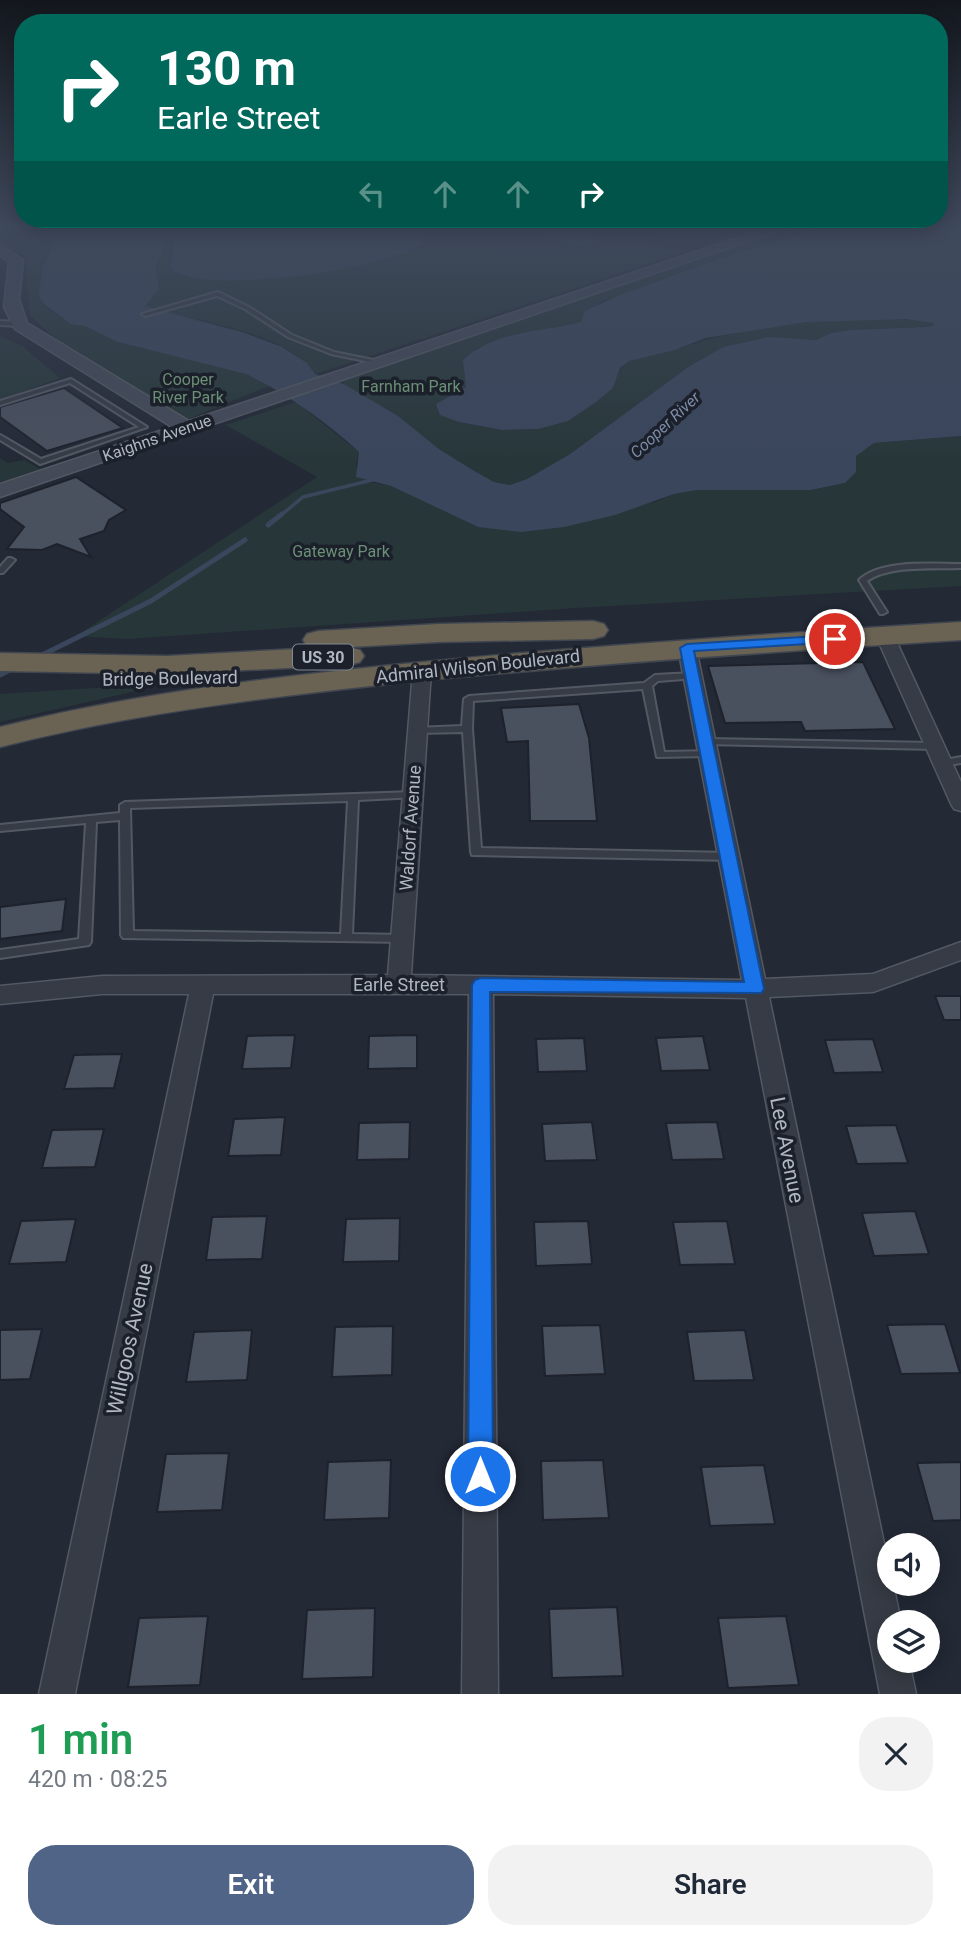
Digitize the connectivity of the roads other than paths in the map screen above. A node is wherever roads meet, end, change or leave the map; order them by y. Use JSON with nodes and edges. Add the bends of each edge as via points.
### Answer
{"nodes":[{"id":1,"x":7,"y":303,"type":"edge"},
{"id":2,"x":180,"y":303,"type":"edge"},
{"id":3,"x":237,"y":303,"type":"edge"},
{"id":4,"x":556,"y":303,"type":"edge"},
{"id":5,"x":143,"y":313,"type":"dead end"},
{"id":6,"x":0,"y":323,"type":"edge"},
{"id":7,"x":19,"y":324,"type":"junction"},
{"id":8,"x":380,"y":362,"type":"junction"},
{"id":9,"x":0,"y":403,"type":"edge"},
{"id":10,"x":187,"y":428,"type":"junction"},
{"id":11,"x":152,"y":432,"type":"junction"},
{"id":12,"x":0,"y":437,"type":"edge"},
{"id":13,"x":48,"y":467,"type":"junction"},
{"id":14,"x":0,"y":491,"type":"edge"},
{"id":15,"x":11,"y":560,"type":"dead end"},
{"id":16,"x":961,"y":566,"type":"edge"},
{"id":17,"x":0,"y":571,"type":"edge"},
{"id":18,"x":961,"y":607,"type":"edge"},
{"id":19,"x":884,"y":624,"type":"junction"},
{"id":20,"x":593,"y":630,"type":"junction"},
{"id":21,"x":961,"y":631,"type":"edge"},
{"id":22,"x":8,"y":662,"type":"edge"},
{"id":23,"x":690,"y":662,"type":"junction"},
{"id":24,"x":51,"y":664,"type":"joint"},
{"id":25,"x":422,"y":671,"type":"junction"},
{"id":26,"x":339,"y":680,"type":"junction"},
{"id":27,"x":647,"y":686,"type":"junction"},
{"id":28,"x":467,"y":729,"type":"junction"},
{"id":29,"x":418,"y":730,"type":"junction"},
{"id":30,"x":0,"y":737,"type":"edge"},
{"id":31,"x":707,"y":748,"type":"junction"},
{"id":32,"x":946,"y":757,"type":"edge"},
{"id":33,"x":413,"y":795,"type":"junction"},
{"id":34,"x":353,"y":797,"type":"junction"},
{"id":35,"x":961,"y":804,"type":"edge"},
{"id":36,"x":125,"y":816,"type":"junction"},
{"id":37,"x":92,"y":819,"type":"junction"},
{"id":38,"x":0,"y":828,"type":"edge"},
{"id":39,"x":729,"y":856,"type":"junction"},
{"id":40,"x":346,"y":938,"type":"junction"},
{"id":41,"x":402,"y":939,"type":"junction"},
{"id":42,"x":961,"y":951,"type":"edge"},
{"id":43,"x":0,"y":954,"type":"edge"},
{"id":44,"x":399,"y":984,"type":"junction"},
{"id":45,"x":203,"y":985,"type":"junction"},
{"id":46,"x":481,"y":985,"type":"junction"},
{"id":47,"x":755,"y":989,"type":"junction"},
{"id":48,"x":0,"y":995,"type":"edge"},
{"id":49,"x":881,"y":1610,"type":"edge"},
{"id":50,"x":894,"y":1673,"type":"edge"},
{"id":51,"x":57,"y":1694,"type":"edge"},
{"id":52,"x":480,"y":1694,"type":"edge"},
{"id":53,"x":898,"y":1694,"type":"edge"}],
"edges":[{"from":1,"to":7,"type":"main road","via":[[8,313]]},
{"from":2,"to":5,"type":"lane"},
{"from":3,"to":8,"type":"lane","via":[[290,336],[333,353]]},
{"from":4,"to":8,"type":"main road","name":"Kaighns Avenue"},
{"from":6,"to":7,"type":"lane"},
{"from":7,"to":10,"type":"main road"},
{"from":8,"to":10,"type":"main road","name":"Kaighns Avenue"},
{"from":9,"to":11,"type":"lane","via":[[71,381]]},
{"from":10,"to":11,"type":"main road","name":"Kaighns Avenue"},
{"from":11,"to":13,"type":"main road","name":"Kaighns Avenue"},
{"from":12,"to":13,"type":"lane"},
{"from":13,"to":14,"type":"main road","name":"Kaighns Avenue"},
{"from":15,"to":17,"type":"lane"},
{"from":16,"to":19,"type":"lane","via":[[866,576],[863,580]]},
{"from":18,"to":19,"type":"highway","name":"Admiral Wilson Boulevard","number":"US 30"},
{"from":19,"to":20,"type":"highway","name":"Admiral Wilson Boulevard","number":"US 30"},
{"from":19,"to":21,"type":"highway","name":"Admiral Wilson Boulevard","number":"US 30"},
{"from":19,"to":23,"type":"highway","name":"Admiral Wilson Boulevard","number":"US 30"},
{"from":19,"to":32,"type":"street"},
{"from":20,"to":22,"type":"highway","via":[[86,648]]},
{"from":20,"to":24,"type":"highway","name":"Admiral Wilson Boulevard","number":"US 30","via":[[442,648],[279,660]]},
{"from":22,"to":24,"type":"highway","name":"Admiral Wilson Boulevard","number":"US 30"},
{"from":22,"to":26,"type":"highway","name":"Bridge Boulevard","via":[[160,680],[250,676]]},
{"from":23,"to":25,"type":"highway","name":"Admiral Wilson Boulevard","number":"US 30"},
{"from":23,"to":27,"type":"lane"},
{"from":23,"to":31,"type":"street","name":"Lee Avenue"},
{"from":25,"to":26,"type":"highway","name":"Admiral Wilson Boulevard","number":"US 30"},
{"from":25,"to":29,"type":"street","name":"Waldorf Avenue"},
{"from":26,"to":30,"type":"highway","name":"Admiral Wilson Boulevard","number":"US 30","via":[[154,703]]},
{"from":27,"to":28,"type":"lane","via":[[469,699]]},
{"from":27,"to":31,"type":"lane","via":[[660,755]]},
{"from":28,"to":29,"type":"lane"},
{"from":28,"to":39,"type":"lane","via":[[476,852]]},
{"from":29,"to":33,"type":"street","name":"Waldorf Avenue"},
{"from":31,"to":32,"type":"lane"},
{"from":31,"to":39,"type":"street","name":"Lee Avenue"},
{"from":32,"to":35,"type":"street"},
{"from":33,"to":34,"type":"lane"},
{"from":33,"to":41,"type":"street","name":"Waldorf Avenue"},
{"from":34,"to":36,"type":"lane","via":[[125,805]]},
{"from":34,"to":40,"type":"lane"},
{"from":36,"to":37,"type":"lane"},
{"from":36,"to":40,"type":"lane","via":[[127,935]]},
{"from":37,"to":38,"type":"lane"},
{"from":37,"to":43,"type":"lane","via":[[85,942]]},
{"from":39,"to":47,"type":"street","name":"Lee Avenue"},
{"from":40,"to":41,"type":"lane"},
{"from":41,"to":44,"type":"street","name":"Waldorf Avenue"},
{"from":42,"to":47,"type":"street","name":"Earle Street","via":[[873,983]]},
{"from":44,"to":45,"type":"street","name":"Earle Street"},
{"from":44,"to":46,"type":"street","name":"Earle Street"},
{"from":45,"to":48,"type":"street","name":"Earle Street","via":[[102,985]]},
{"from":45,"to":51,"type":"street","name":"Willgoos Avenue"},
{"from":46,"to":47,"type":"street","name":"Earle Street"},
{"from":46,"to":52,"type":"street"},
{"from":47,"to":49,"type":"street","name":"Lee Avenue"},
{"from":50,"to":53,"type":"street"}]}
